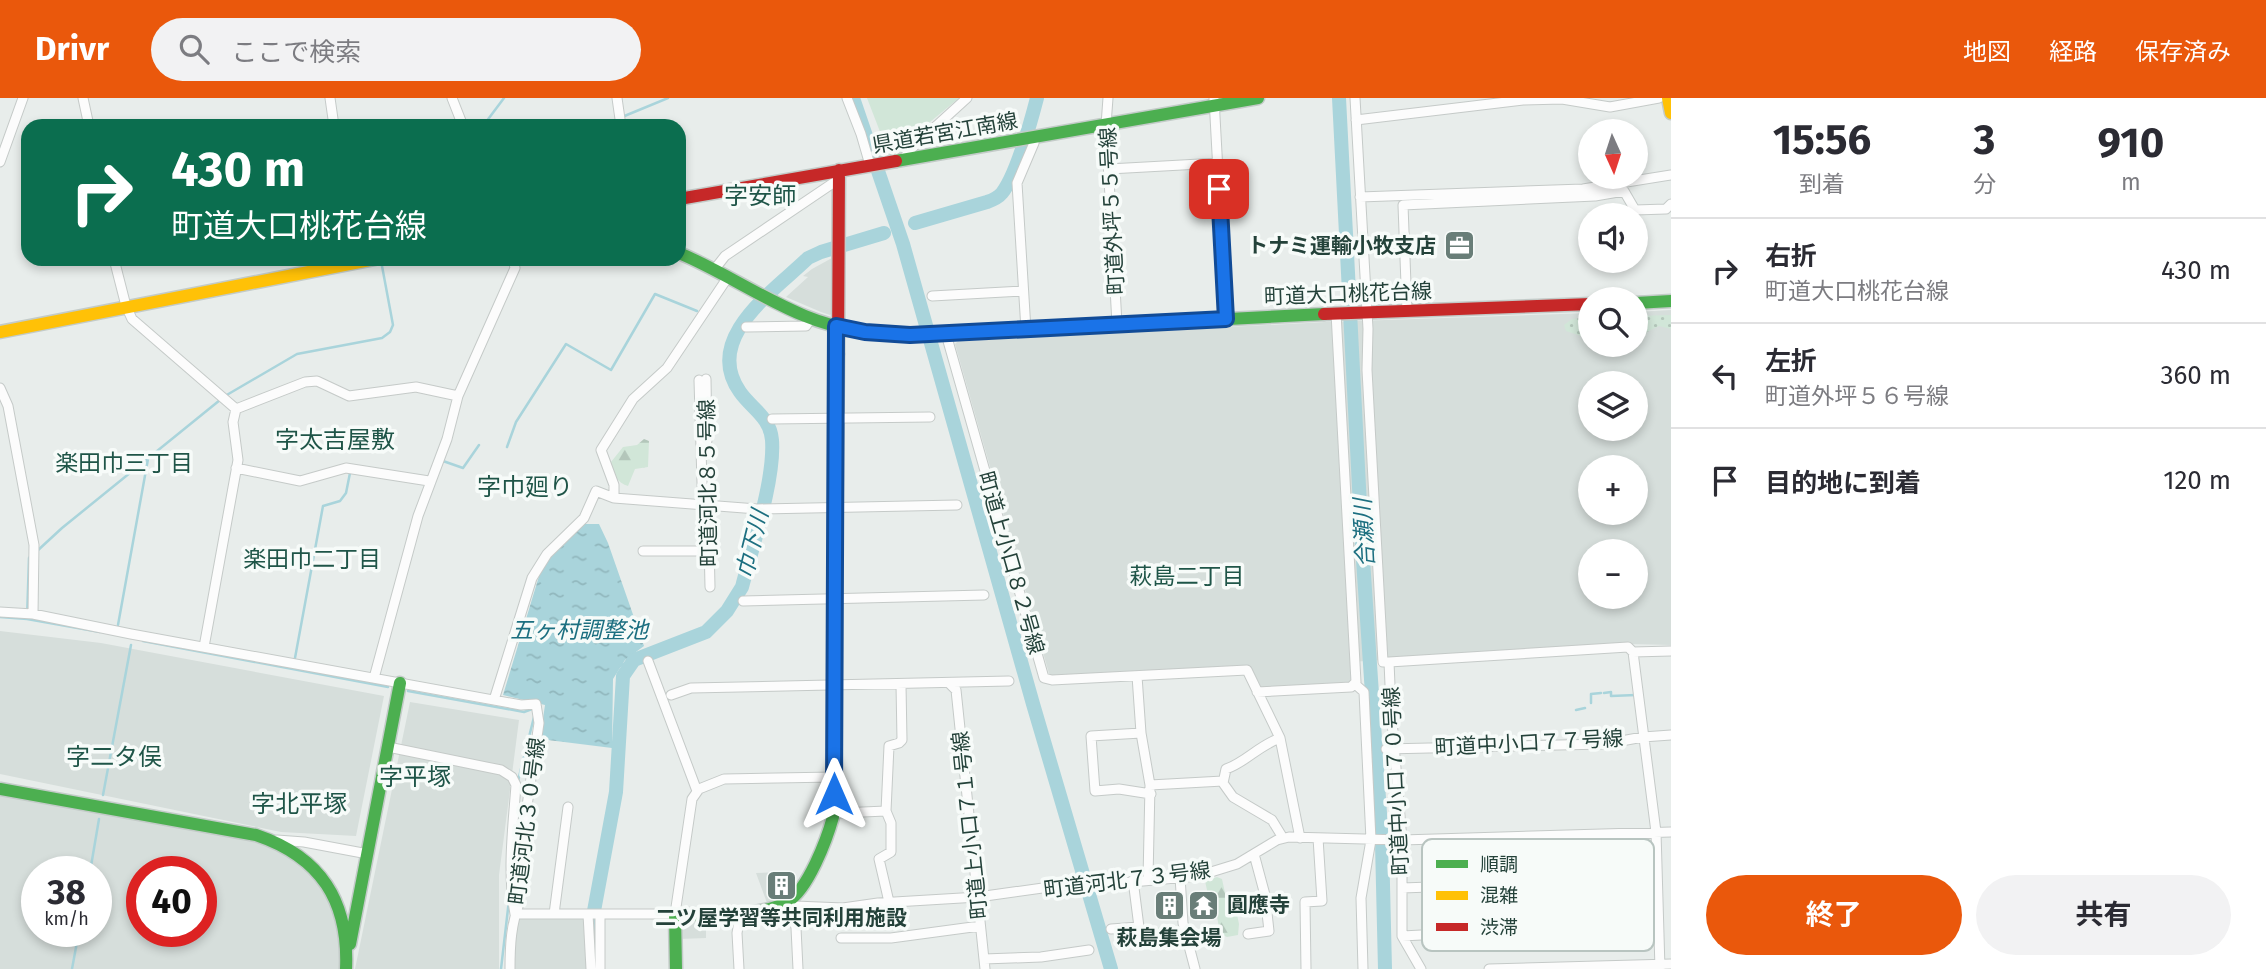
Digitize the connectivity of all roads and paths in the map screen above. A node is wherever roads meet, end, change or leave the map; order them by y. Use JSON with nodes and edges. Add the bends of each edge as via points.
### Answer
{"nodes":[{"id":1,"x":23,"y":98,"type":"edge"},
{"id":2,"x":83,"y":98,"type":"edge"},
{"id":3,"x":330,"y":98,"type":"edge"},
{"id":4,"x":452,"y":98,"type":"edge"},
{"id":5,"x":617,"y":98,"type":"edge"},
{"id":6,"x":847,"y":98,"type":"edge"},
{"id":7,"x":967,"y":98,"type":"edge"},
{"id":8,"x":1108,"y":98,"type":"edge"},
{"id":9,"x":1258,"y":98,"type":"edge"},
{"id":10,"x":1355,"y":98,"type":"edge"},
{"id":11,"x":1659,"y":98,"type":"edge"},
{"id":12,"x":1668,"y":98,"type":"edge"},
{"id":13,"x":1214,"y":102,"type":"edge"},
{"id":14,"x":1671,"y":113,"type":"edge"},
{"id":15,"x":88,"y":119,"type":"edge"},
{"id":16,"x":333,"y":119,"type":"edge"},
{"id":17,"x":460,"y":119,"type":"edge"},
{"id":18,"x":620,"y":119,"type":"edge"},
{"id":19,"x":1356,"y":120,"type":"junction"},
{"id":20,"x":1106,"y":125,"type":"junction"},
{"id":21,"x":1028,"y":138,"type":"junction"},
{"id":22,"x":903,"y":159,"type":"junction"},
{"id":23,"x":1217,"y":160,"type":"junction"},
{"id":24,"x":0,"y":162,"type":"edge"},
{"id":25,"x":870,"y":165,"type":"junction"},
{"id":26,"x":1109,"y":167,"type":"junction"},
{"id":27,"x":839,"y":174,"type":"junction"},
{"id":28,"x":1671,"y":176,"type":"edge"},
{"id":29,"x":1360,"y":197,"type":"junction"},
{"id":30,"x":686,"y":198,"type":"edge"},
{"id":31,"x":1671,"y":204,"type":"edge"},
{"id":32,"x":686,"y":256,"type":"edge"},
{"id":33,"x":116,"y":266,"type":"edge"},
{"id":34,"x":327,"y":266,"type":"edge"},
{"id":35,"x":515,"y":266,"type":"edge"},
{"id":36,"x":714,"y":270,"type":"junction"},
{"id":37,"x":733,"y":280,"type":"junction"},
{"id":38,"x":1023,"y":290,"type":"junction"},
{"id":39,"x":932,"y":296,"type":"dead end"},
{"id":40,"x":1671,"y":301,"type":"edge"},
{"id":41,"x":1648,"y":302,"type":"edge"},
{"id":42,"x":1578,"y":304,"type":"edge"},
{"id":43,"x":126,"y":306,"type":"junction"},
{"id":44,"x":1407,"y":310,"type":"junction"},
{"id":45,"x":1366,"y":312,"type":"junction"},
{"id":46,"x":1338,"y":313,"type":"junction"},
{"id":47,"x":811,"y":318,"type":"junction"},
{"id":48,"x":1226,"y":319,"type":"junction"},
{"id":49,"x":1118,"y":324,"type":"junction"},
{"id":50,"x":836,"y":326,"type":"junction"},
{"id":51,"x":747,"y":327,"type":"dead end"},
{"id":52,"x":1026,"y":330,"type":"junction"},
{"id":53,"x":0,"y":332,"type":"edge"},
{"id":54,"x":941,"y":334,"type":"junction"},
{"id":55,"x":702,"y":379,"type":"dead end"},
{"id":56,"x":0,"y":388,"type":"edge"},
{"id":57,"x":458,"y":396,"type":"junction"},
{"id":58,"x":236,"y":409,"type":"junction"},
{"id":59,"x":930,"y":416,"type":"dead end"},
{"id":60,"x":836,"y":418,"type":"junction"},
{"id":61,"x":772,"y":419,"type":"dead end"},
{"id":62,"x":236,"y":468,"type":"junction"},
{"id":63,"x":429,"y":481,"type":"junction"},
{"id":64,"x":614,"y":498,"type":"junction"},
{"id":65,"x":705,"y":505,"type":"junction"},
{"id":66,"x":957,"y":505,"type":"dead end"},
{"id":67,"x":836,"y":508,"type":"junction"},
{"id":68,"x":709,"y":554,"type":"junction"},
{"id":69,"x":710,"y":587,"type":"dead end"},
{"id":70,"x":984,"y":595,"type":"dead end"},
{"id":71,"x":835,"y":599,"type":"junction"},
{"id":72,"x":743,"y":601,"type":"dead end"},
{"id":73,"x":0,"y":612,"type":"edge"},
{"id":74,"x":33,"y":614,"type":"junction"},
{"id":75,"x":204,"y":647,"type":"junction"},
{"id":76,"x":1671,"y":651,"type":"edge"},
{"id":77,"x":1633,"y":652,"type":"junction"},
{"id":78,"x":648,"y":661,"type":"dead end"},
{"id":79,"x":1389,"y":662,"type":"junction"},
{"id":80,"x":1137,"y":676,"type":"junction"},
{"id":81,"x":374,"y":678,"type":"junction"},
{"id":82,"x":1009,"y":681,"type":"dead end"},
{"id":83,"x":400,"y":683,"type":"junction"},
{"id":84,"x":950,"y":684,"type":"junction"},
{"id":85,"x":1355,"y":684,"type":"junction"},
{"id":86,"x":835,"y":685,"type":"junction"},
{"id":87,"x":901,"y":685,"type":"junction"},
{"id":88,"x":1257,"y":692,"type":"junction"},
{"id":89,"x":671,"y":695,"type":"dead end"},
{"id":90,"x":494,"y":700,"type":"junction"},
{"id":91,"x":1141,"y":733,"type":"junction"},
{"id":92,"x":1671,"y":734,"type":"edge"},
{"id":93,"x":1643,"y":737,"type":"junction"},
{"id":94,"x":1280,"y":738,"type":"junction"},
{"id":95,"x":388,"y":747,"type":"junction"},
{"id":96,"x":1391,"y":749,"type":"junction"},
{"id":97,"x":834,"y":777,"type":"junction"},
{"id":98,"x":1223,"y":781,"type":"junction"},
{"id":99,"x":0,"y":789,"type":"edge"},
{"id":100,"x":700,"y":789,"type":"junction"},
{"id":101,"x":1150,"y":789,"type":"junction"},
{"id":102,"x":568,"y":807,"type":"dead end"},
{"id":103,"x":886,"y":811,"type":"junction"},
{"id":104,"x":834,"y":813,"type":"junction"},
{"id":105,"x":817,"y":814,"type":"dead end"},
{"id":106,"x":1656,"y":832,"type":"junction"},
{"id":107,"x":1671,"y":832,"type":"edge"},
{"id":108,"x":1283,"y":838,"type":"junction"},
{"id":109,"x":1300,"y":838,"type":"junction"},
{"id":110,"x":1318,"y":838,"type":"junction"},
{"id":111,"x":1422,"y":839,"type":"edge"},
{"id":112,"x":1434,"y":839,"type":"edge"},
{"id":113,"x":273,"y":840,"type":"junction"},
{"id":114,"x":1373,"y":840,"type":"junction"},
{"id":115,"x":1402,"y":840,"type":"junction"},
{"id":116,"x":368,"y":854,"type":"junction"},
{"id":117,"x":1254,"y":854,"type":"junction"},
{"id":118,"x":1180,"y":877,"type":"junction"},
{"id":119,"x":1148,"y":879,"type":"junction"},
{"id":120,"x":1133,"y":880,"type":"junction"},
{"id":121,"x":1422,"y":887,"type":"edge"},
{"id":122,"x":1402,"y":888,"type":"junction"},
{"id":123,"x":978,"y":897,"type":"junction"},
{"id":124,"x":889,"y":902,"type":"junction"},
{"id":125,"x":790,"y":903,"type":"junction"},
{"id":126,"x":741,"y":911,"type":"junction"},
{"id":127,"x":515,"y":914,"type":"junction"},
{"id":128,"x":554,"y":914,"type":"junction"},
{"id":129,"x":594,"y":914,"type":"junction"},
{"id":130,"x":675,"y":914,"type":"junction"},
{"id":131,"x":981,"y":926,"type":"junction"},
{"id":132,"x":1111,"y":929,"type":"dead end"},
{"id":133,"x":1248,"y":934,"type":"dead end"},
{"id":134,"x":1422,"y":935,"type":"edge"},
{"id":135,"x":1402,"y":936,"type":"junction"},
{"id":136,"x":841,"y":938,"type":"dead end"},
{"id":137,"x":1089,"y":950,"type":"dead end"},
{"id":138,"x":348,"y":952,"type":"junction"},
{"id":139,"x":984,"y":964,"type":"edge"},
{"id":140,"x":1671,"y":964,"type":"edge"},
{"id":141,"x":1660,"y":967,"type":"edge"},
{"id":142,"x":346,"y":969,"type":"edge"},
{"id":143,"x":509,"y":969,"type":"edge"},
{"id":144,"x":591,"y":969,"type":"edge"},
{"id":145,"x":600,"y":969,"type":"edge"},
{"id":146,"x":676,"y":969,"type":"edge"},
{"id":147,"x":740,"y":969,"type":"edge"},
{"id":148,"x":798,"y":969,"type":"edge"},
{"id":149,"x":1195,"y":969,"type":"edge"},
{"id":150,"x":1306,"y":969,"type":"edge"},
{"id":151,"x":1363,"y":969,"type":"edge"},
{"id":152,"x":1421,"y":969,"type":"edge"},
{"id":153,"x":1489,"y":969,"type":"edge"}],
"edges":[{"from":1,"to":24,"type":"street"},
{"from":2,"to":15,"type":"street"},
{"from":3,"to":16,"type":"street"},
{"from":4,"to":17,"type":"street"},
{"from":5,"to":18,"type":"street"},
{"from":6,"to":25,"type":"street"},
{"from":7,"to":22,"type":"street"},
{"from":8,"to":20,"type":"street","name":"町道外坪５５号線"},
{"from":9,"to":13,"type":"street","name":"県道若宮江南線"},
{"from":10,"to":19,"type":"street"},
{"from":11,"to":19,"type":"street","via":[[1610,107],[1562,99],[1523,100]]},
{"from":12,"to":14,"type":"street"},
{"from":13,"to":20,"type":"street","name":"県道若宮江南線"},
{"from":13,"to":23,"type":"street"},
{"from":19,"to":29,"type":"street"},
{"from":20,"to":21,"type":"street","name":"県道若宮江南線"},
{"from":20,"to":26,"type":"street","name":"町道外坪５５号線"},
{"from":21,"to":22,"type":"street","name":"県道若宮江南線"},
{"from":21,"to":38,"type":"street","via":[[1034,143],[1017,183]]},
{"from":22,"to":25,"type":"street","name":"県道若宮江南線"},
{"from":23,"to":26,"type":"street"},
{"from":23,"to":48,"type":"street"},
{"from":25,"to":27,"type":"street","name":"県道若宮江南線"},
{"from":26,"to":49,"type":"street","name":"町道外坪５５号線"},
{"from":27,"to":30,"type":"street","name":"県道若宮江南線"},
{"from":27,"to":36,"type":"street","via":[[725,256]]},
{"from":27,"to":50,"type":"street"},
{"from":28,"to":29,"type":"street","via":[[1583,189]]},
{"from":29,"to":45,"type":"street"},
{"from":31,"to":44,"type":"street","via":[[1666,209],[1635,210],[1624,191],[1403,205]]},
{"from":32,"to":36,"type":"street","name":"町道大口桃花台線"},
{"from":33,"to":43,"type":"street"},
{"from":34,"to":43,"type":"street"},
{"from":35,"to":57,"type":"street"},
{"from":36,"to":37,"type":"street","name":"町道大口桃花台線"},
{"from":37,"to":47,"type":"street","name":"町道大口桃花台線"},
{"from":37,"to":64,"type":"street","via":[[667,368],[633,399],[601,450]]},
{"from":38,"to":39,"type":"street"},
{"from":38,"to":52,"type":"street"},
{"from":40,"to":41,"type":"street"},
{"from":42,"to":44,"type":"street","name":"町道大口桃花台線"},
{"from":43,"to":53,"type":"street"},
{"from":43,"to":58,"type":"street","via":[[132,319]]},
{"from":44,"to":45,"type":"street","name":"町道大口桃花台線"},
{"from":45,"to":46,"type":"street","name":"町道大口桃花台線"},
{"from":45,"to":79,"type":"street","via":[[1383,662]]},
{"from":46,"to":48,"type":"street","name":"町道大口桃花台線"},
{"from":46,"to":85,"type":"street"},
{"from":47,"to":50,"type":"street","name":"町道大口桃花台線"},
{"from":47,"to":51,"type":"street","via":[[806,326]]},
{"from":48,"to":49,"type":"street","name":"町道大口桃花台線"},
{"from":49,"to":52,"type":"street","name":"町道大口桃花台線"},
{"from":50,"to":54,"type":"street","name":"町道大口桃花台線","via":[[875,334]]},
{"from":50,"to":60,"type":"street"},
{"from":52,"to":54,"type":"street","name":"町道大口桃花台線"},
{"from":54,"to":80,"type":"street","name":"町道上小口８２号線","via":[[1044,677]]},
{"from":55,"to":65,"type":"street","name":"町道河北８５号線"},
{"from":56,"to":74,"type":"street","via":[[8,406],[34,545]]},
{"from":57,"to":58,"type":"street","via":[[416,387],[349,396],[317,381]]},
{"from":57,"to":63,"type":"street"},
{"from":58,"to":62,"type":"street"},
{"from":59,"to":60,"type":"street"},
{"from":60,"to":61,"type":"street"},
{"from":60,"to":67,"type":"street"},
{"from":62,"to":63,"type":"street","via":[[300,481],[346,468]]},
{"from":62,"to":75,"type":"street"},
{"from":63,"to":81,"type":"street"},
{"from":64,"to":65,"type":"street"},
{"from":64,"to":90,"type":"street","via":[[596,491],[584,518],[547,554],[532,578]]},
{"from":65,"to":67,"type":"street"},
{"from":65,"to":68,"type":"street","name":"町道河北８５号線"},
{"from":65,"to":68,"type":"street","via":[[704,551],[642,553]]},
{"from":66,"to":67,"type":"street"},
{"from":67,"to":71,"type":"street"},
{"from":68,"to":69,"type":"street","name":"町道河北８５号線"},
{"from":70,"to":71,"type":"street"},
{"from":71,"to":72,"type":"street"},
{"from":71,"to":86,"type":"street"},
{"from":73,"to":74,"type":"street"},
{"from":74,"to":75,"type":"street"},
{"from":75,"to":81,"type":"street"},
{"from":76,"to":77,"type":"street","name":"町道中小口７０号線"},
{"from":77,"to":79,"type":"street","name":"町道中小口７０号線","via":[[1628,647]]},
{"from":77,"to":93,"type":"street"},
{"from":78,"to":100,"type":"street"},
{"from":79,"to":96,"type":"street","name":"町道中小口７０号線"},
{"from":80,"to":88,"type":"street","name":"町道上小口８２号線","via":[[1247,670]]},
{"from":80,"to":91,"type":"street"},
{"from":81,"to":83,"type":"street"},
{"from":82,"to":84,"type":"street"},
{"from":83,"to":90,"type":"street"},
{"from":83,"to":95,"type":"street"},
{"from":84,"to":87,"type":"street"},
{"from":84,"to":123,"type":"street","name":"町道上小口７１号線","via":[[956,690]]},
{"from":85,"to":88,"type":"street"},
{"from":85,"to":114,"type":"street","via":[[1364,692]]},
{"from":86,"to":87,"type":"street"},
{"from":86,"to":89,"type":"street","via":[[691,688]]},
{"from":86,"to":97,"type":"street"},
{"from":87,"to":103,"type":"street","via":[[902,740],[889,746]]},
{"from":88,"to":94,"type":"street"},
{"from":90,"to":127,"type":"street","name":"町道河北３０号線","via":[[536,704],[538,715]]},
{"from":91,"to":101,"type":"street"},
{"from":91,"to":101,"type":"street","via":[[1091,736],[1095,790]]},
{"from":92,"to":93,"type":"street","name":"町道中小口７７号線"},
{"from":93,"to":96,"type":"street","name":"町道中小口７７号線","via":[[1605,744]]},
{"from":93,"to":106,"type":"street"},
{"from":94,"to":98,"type":"street","via":[[1226,769]]},
{"from":94,"to":109,"type":"street"},
{"from":95,"to":116,"type":"street"},
{"from":95,"to":127,"type":"street","via":[[512,777],[516,785]]},
{"from":96,"to":115,"type":"street","name":"町道中小口７０号線"},
{"from":97,"to":100,"type":"street","via":[[724,779]]},
{"from":97,"to":104,"type":"street"},
{"from":98,"to":101,"type":"street"},
{"from":98,"to":108,"type":"street","via":[[1233,797],[1272,820]]},
{"from":99,"to":113,"type":"street"},
{"from":100,"to":130,"type":"street","via":[[692,799]]},
{"from":101,"to":119,"type":"street"},
{"from":102,"to":128,"type":"street"},
{"from":103,"to":104,"type":"street"},
{"from":103,"to":124,"type":"street","via":[[891,823],[891,852],[880,856],[878,862]]},
{"from":104,"to":105,"type":"street"},
{"from":104,"to":125,"type":"street","via":[[810,874]]},
{"from":106,"to":107,"type":"street","name":"町道河北７３号線"},
{"from":106,"to":112,"type":"street","name":"町道河北７３号線"},
{"from":106,"to":141,"type":"street"},
{"from":108,"to":109,"type":"street","name":"町道河北７３号線"},
{"from":108,"to":117,"type":"street","name":"町道河北７３号線"},
{"from":109,"to":110,"type":"street","name":"町道河北７３号線"},
{"from":110,"to":114,"type":"street","name":"町道河北７３号線"},
{"from":110,"to":150,"type":"street","via":[[1322,901],[1305,902]]},
{"from":111,"to":115,"type":"street","name":"町道河北７３号線"},
{"from":113,"to":116,"type":"street"},
{"from":113,"to":138,"type":"street","via":[[304,858],[328,885],[342,913]]},
{"from":114,"to":115,"type":"street","name":"町道河北７３号線"},
{"from":114,"to":151,"type":"street","via":[[1362,898]]},
{"from":115,"to":122,"type":"street","name":"町道中小口７０号線"},
{"from":116,"to":138,"type":"street"},
{"from":117,"to":118,"type":"street","name":"町道河北７３号線","via":[[1237,864]]},
{"from":117,"to":133,"type":"street","via":[[1269,932]]},
{"from":118,"to":119,"type":"street","name":"町道河北７３号線"},
{"from":118,"to":149,"type":"street","via":[[1183,923]]},
{"from":119,"to":120,"type":"street","name":"町道河北７３号線"},
{"from":120,"to":123,"type":"street","name":"町道河北７３号線"},
{"from":120,"to":132,"type":"street","via":[[1139,927]]},
{"from":121,"to":122,"type":"street"},
{"from":122,"to":135,"type":"street","name":"町道中小口７０号線"},
{"from":123,"to":124,"type":"street","name":"町道河北７３号線"},
{"from":123,"to":131,"type":"street","name":"町道上小口７１号線"},
{"from":124,"to":125,"type":"street","name":"町道河北７３号線","via":[[843,908]]},
{"from":125,"to":126,"type":"street"},
{"from":125,"to":148,"type":"street"},
{"from":126,"to":130,"type":"street"},
{"from":126,"to":147,"type":"street","via":[[737,933]]},
{"from":127,"to":128,"type":"street"},
{"from":127,"to":143,"type":"street","name":"町道河北３０号線"},
{"from":128,"to":129,"type":"street"},
{"from":129,"to":130,"type":"street"},
{"from":129,"to":144,"type":"street"},
{"from":129,"to":145,"type":"street"},
{"from":130,"to":146,"type":"street"},
{"from":131,"to":136,"type":"street"},
{"from":131,"to":139,"type":"street","name":"町道上小口７１号線"},
{"from":134,"to":135,"type":"street"},
{"from":135,"to":152,"type":"street","name":"町道中小口７０号線"},
{"from":137,"to":139,"type":"street"},
{"from":138,"to":142,"type":"street"},
{"from":140,"to":141,"type":"street"},
{"from":141,"to":153,"type":"street"}]}
